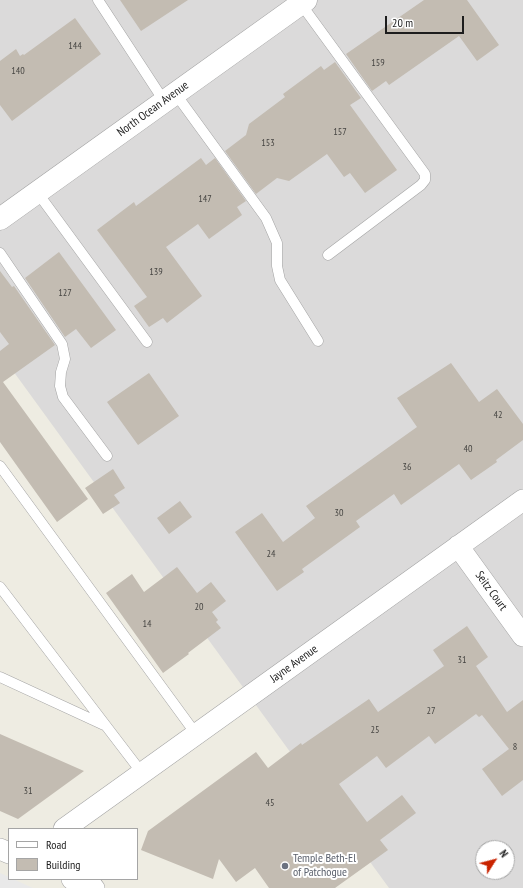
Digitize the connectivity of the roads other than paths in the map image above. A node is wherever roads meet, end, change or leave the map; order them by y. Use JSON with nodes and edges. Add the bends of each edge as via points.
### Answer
{"nodes":[{"id":1,"x":98,"y":0,"type":"edge"},
{"id":2,"x":303,"y":2,"type":"edge"},
{"id":3,"x":169,"y":97,"type":"junction"},
{"id":4,"x":37,"y":192,"type":"junction"},
{"id":5,"x":0,"y":219,"type":"edge"},
{"id":6,"x":0,"y":253,"type":"edge"},
{"id":7,"x":328,"y":255,"type":"dead end"},
{"id":8,"x":318,"y":341,"type":"dead end"},
{"id":9,"x":147,"y":342,"type":"dead end"},
{"id":10,"x":107,"y":456,"type":"dead end"},
{"id":11,"x":0,"y":466,"type":"edge"},
{"id":12,"x":523,"y":500,"type":"edge"},
{"id":13,"x":458,"y":546,"type":"junction"},
{"id":14,"x":0,"y":587,"type":"edge"},
{"id":15,"x":523,"y":636,"type":"edge"},
{"id":16,"x":0,"y":677,"type":"edge"},
{"id":17,"x":105,"y":726,"type":"junction"},
{"id":18,"x":196,"y":734,"type":"junction"},
{"id":19,"x":142,"y":773,"type":"junction"},
{"id":20,"x":65,"y":828,"type":"edge"},
{"id":21,"x":74,"y":880,"type":"edge"},
{"id":22,"x":94,"y":888,"type":"edge"}],
"edges":[{"from":1,"to":3,"type":"lane"},
{"from":2,"to":3,"type":"street","name":"North Ocean Avenue"},
{"from":2,"to":7,"type":"lane","via":[[424,174],[425,180]]},
{"from":3,"to":4,"type":"street","name":"North Ocean Avenue"},
{"from":3,"to":8,"type":"lane","via":[[266,218],[277,243],[280,280]]},
{"from":4,"to":5,"type":"street","name":"North Ocean Avenue"},
{"from":4,"to":9,"type":"lane"},
{"from":6,"to":10,"type":"lane","via":[[62,344],[65,359],[60,386],[63,397]]},
{"from":11,"to":18,"type":"lane"},
{"from":12,"to":13,"type":"street","name":"Jayne Avenue"},
{"from":13,"to":15,"type":"street","name":"Seitz Court"},
{"from":13,"to":18,"type":"street","name":"Jayne Avenue"},
{"from":14,"to":17,"type":"lane"},
{"from":16,"to":17,"type":"lane"},
{"from":17,"to":19,"type":"lane"},
{"from":18,"to":19,"type":"street","name":"Jayne Avenue"},
{"from":19,"to":20,"type":"street","name":"Jayne Avenue"},
{"from":21,"to":22,"type":"street"}]}
